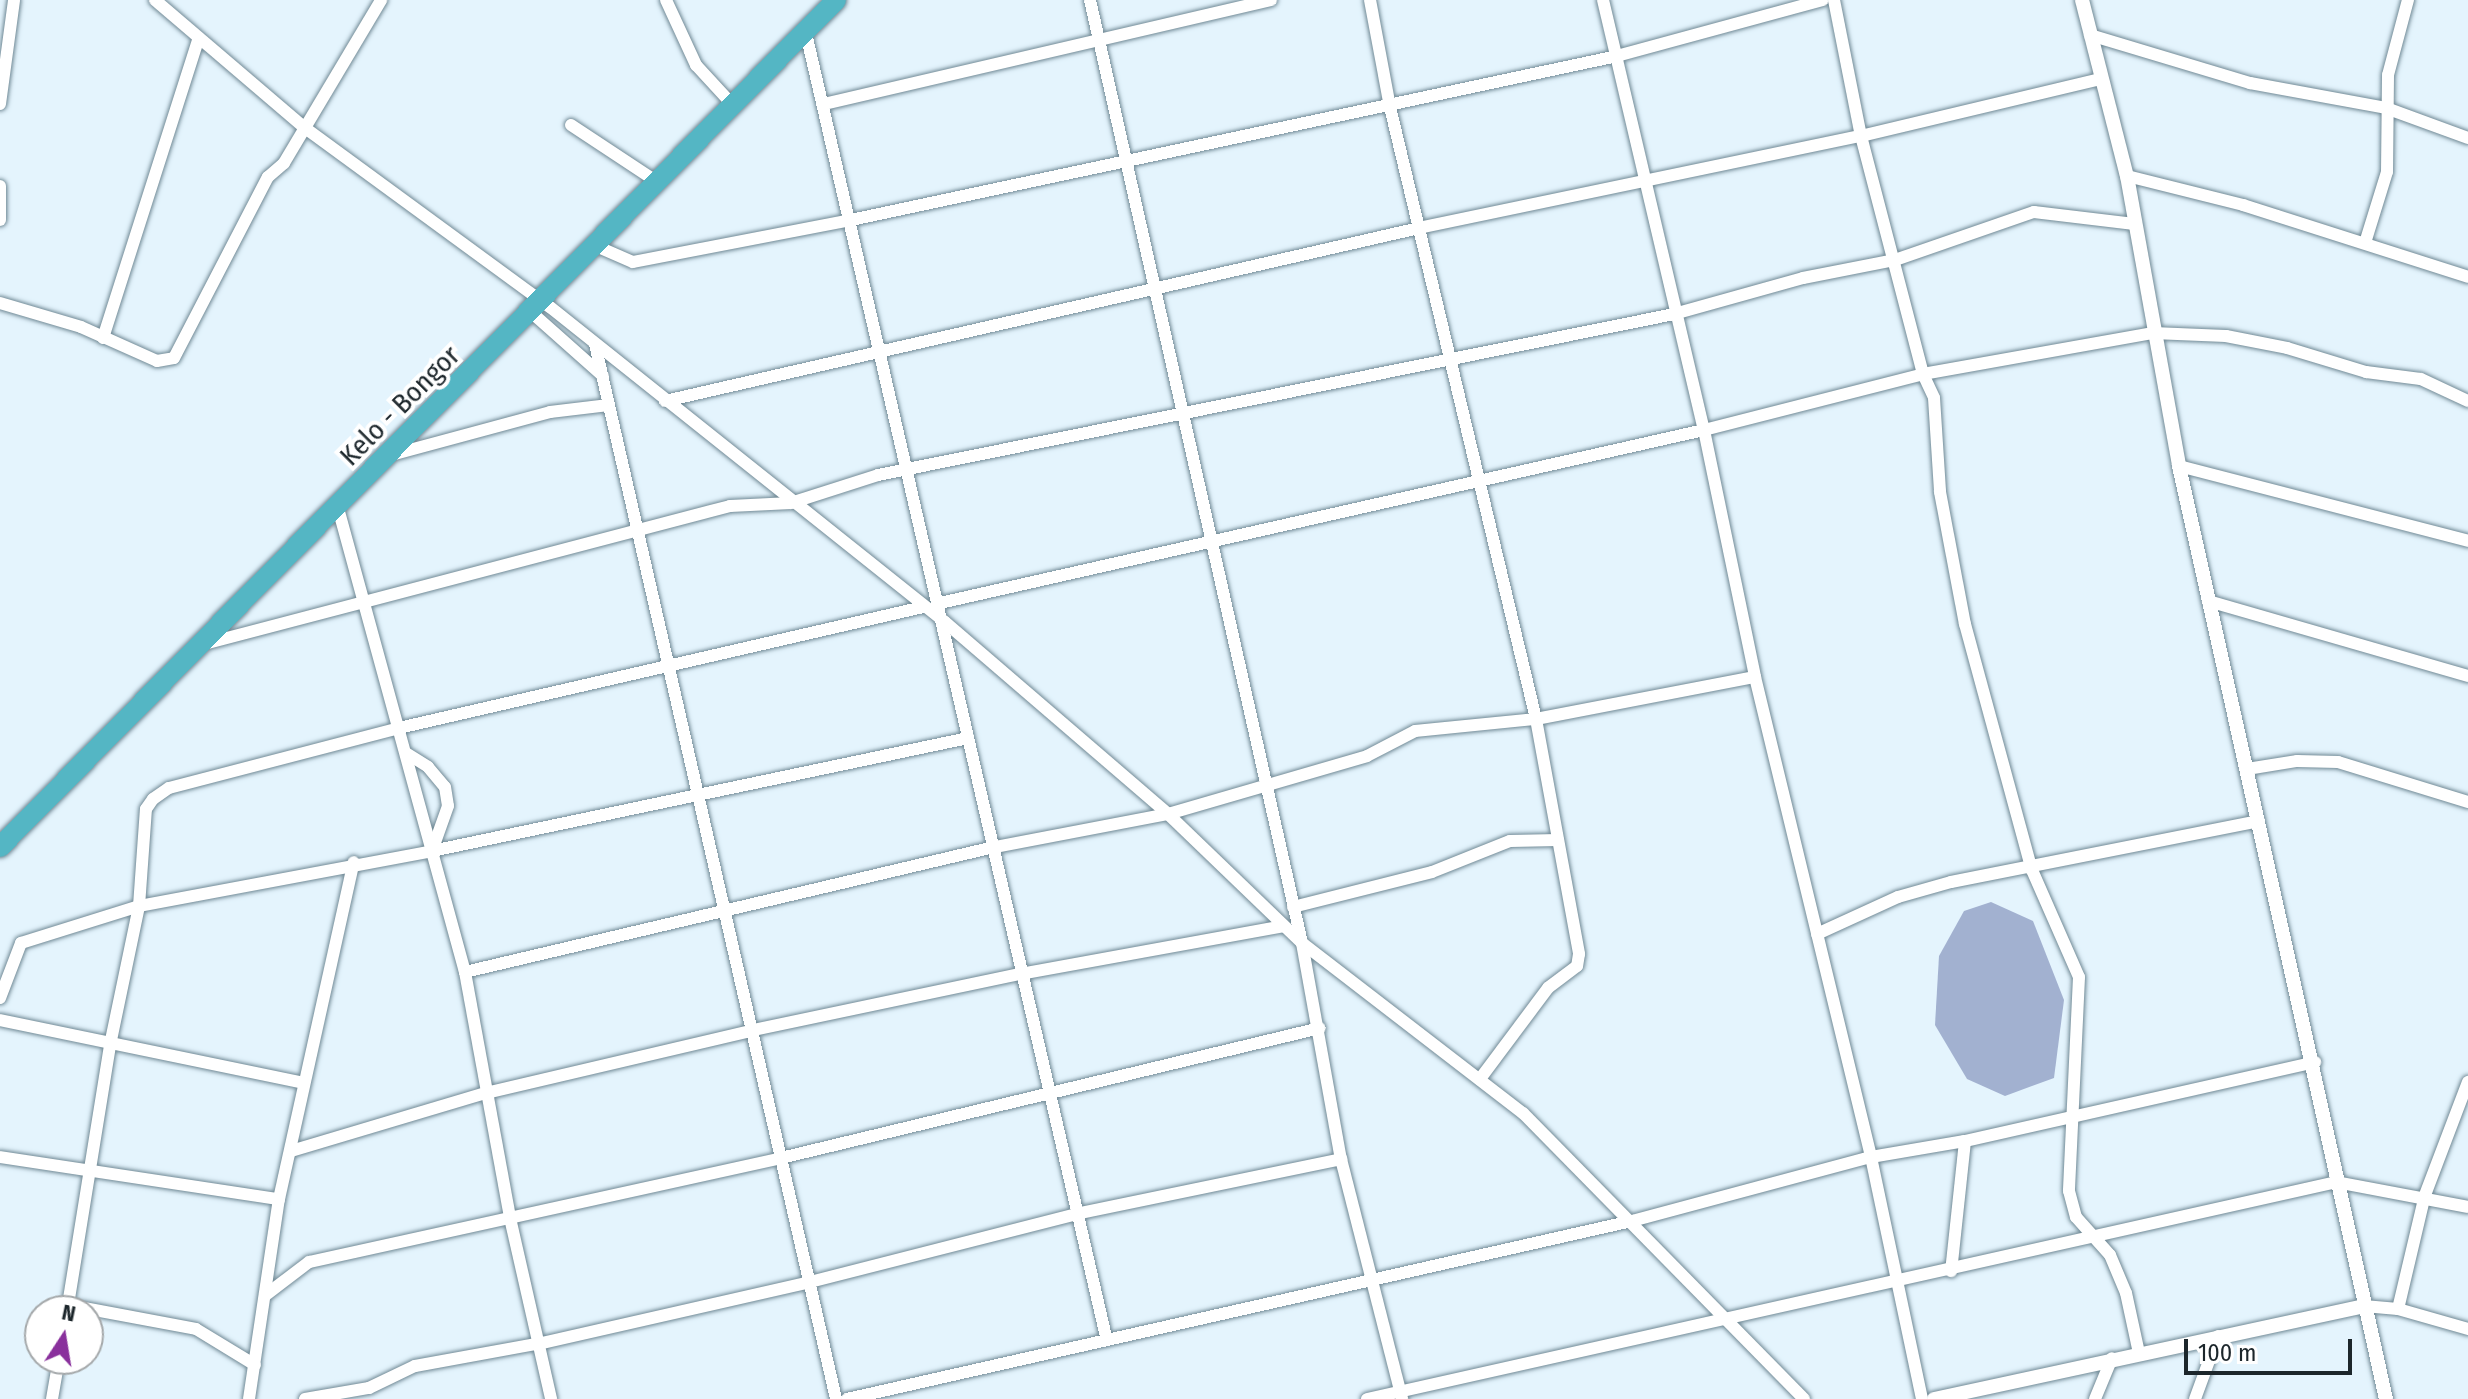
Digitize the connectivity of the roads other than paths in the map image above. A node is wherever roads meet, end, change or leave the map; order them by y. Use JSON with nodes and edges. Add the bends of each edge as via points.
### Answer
{"nodes":[{"id":1,"x":14,"y":0,"type":"edge"},
{"id":2,"x":155,"y":0,"type":"edge"},
{"id":3,"x":381,"y":0,"type":"edge"},
{"id":4,"x":666,"y":0,"type":"edge"},
{"id":5,"x":836,"y":0,"type":"edge"},
{"id":6,"x":1090,"y":0,"type":"edge"},
{"id":7,"x":1271,"y":0,"type":"edge"},
{"id":8,"x":1370,"y":0,"type":"edge"},
{"id":9,"x":1603,"y":0,"type":"edge"},
{"id":10,"x":1823,"y":0,"type":"edge"},
{"id":11,"x":1834,"y":0,"type":"edge"},
{"id":12,"x":2082,"y":0,"type":"edge"},
{"id":13,"x":2408,"y":0,"type":"edge"},
{"id":14,"x":805,"y":29,"type":"junction"},
{"id":15,"x":2090,"y":35,"type":"junction"},
{"id":16,"x":199,"y":38,"type":"junction"},
{"id":17,"x":1098,"y":39,"type":"junction"},
{"id":18,"x":1617,"y":56,"type":"junction"},
{"id":19,"x":2100,"y":79,"type":"junction"},
{"id":20,"x":731,"y":103,"type":"junction"},
{"id":21,"x":0,"y":104,"type":"edge"},
{"id":22,"x":824,"y":104,"type":"junction"},
{"id":23,"x":1390,"y":107,"type":"junction"},
{"id":24,"x":2386,"y":108,"type":"junction"},
{"id":25,"x":571,"y":125,"type":"dead end"},
{"id":26,"x":305,"y":128,"type":"junction"},
{"id":27,"x":1861,"y":136,"type":"junction"},
{"id":28,"x":2468,"y":138,"type":"edge"},
{"id":29,"x":1124,"y":160,"type":"junction"},
{"id":30,"x":2127,"y":176,"type":"junction"},
{"id":31,"x":656,"y":181,"type":"junction"},
{"id":32,"x":1645,"y":182,"type":"junction"},
{"id":33,"x":0,"y":186,"type":"edge"},
{"id":34,"x":0,"y":220,"type":"edge"},
{"id":35,"x":851,"y":220,"type":"junction"},
{"id":36,"x":2134,"y":224,"type":"junction"},
{"id":37,"x":1419,"y":228,"type":"junction"},
{"id":38,"x":2365,"y":243,"type":"junction"},
{"id":39,"x":596,"y":246,"type":"junction"},
{"id":40,"x":1895,"y":260,"type":"junction"},
{"id":41,"x":2468,"y":277,"type":"edge"},
{"id":42,"x":1153,"y":289,"type":"junction"},
{"id":43,"x":0,"y":303,"type":"edge"},
{"id":44,"x":537,"y":307,"type":"junction"},
{"id":45,"x":1674,"y":314,"type":"junction"},
{"id":46,"x":2153,"y":333,"type":"junction"},
{"id":47,"x":103,"y":338,"type":"junction"},
{"id":48,"x":595,"y":344,"type":"junction"},
{"id":49,"x":882,"y":352,"type":"junction"},
{"id":50,"x":1450,"y":359,"type":"junction"},
{"id":51,"x":1923,"y":374,"type":"junction"},
{"id":52,"x":603,"y":376,"type":"junction"},
{"id":53,"x":665,"y":401,"type":"junction"},
{"id":54,"x":2468,"y":401,"type":"edge"},
{"id":55,"x":609,"y":405,"type":"junction"},
{"id":56,"x":1183,"y":414,"type":"junction"},
{"id":57,"x":1704,"y":430,"type":"junction"},
{"id":58,"x":391,"y":455,"type":"junction"},
{"id":59,"x":2179,"y":466,"type":"junction"},
{"id":60,"x":909,"y":470,"type":"junction"},
{"id":61,"x":1477,"y":481,"type":"junction"},
{"id":62,"x":791,"y":503,"type":"junction"},
{"id":63,"x":338,"y":508,"type":"junction"},
{"id":64,"x":639,"y":532,"type":"junction"},
{"id":65,"x":1211,"y":541,"type":"junction"},
{"id":66,"x":2468,"y":541,"type":"edge"},
{"id":67,"x":2208,"y":601,"type":"junction"},
{"id":68,"x":364,"y":602,"type":"junction"},
{"id":69,"x":940,"y":603,"type":"junction"},
{"id":70,"x":923,"y":607,"type":"junction"},
{"id":71,"x":945,"y":622,"type":"junction"},
{"id":72,"x":196,"y":646,"type":"junction"},
{"id":73,"x":670,"y":666,"type":"junction"},
{"id":74,"x":2468,"y":676,"type":"edge"},
{"id":75,"x":1755,"y":677,"type":"junction"},
{"id":76,"x":1536,"y":719,"type":"junction"},
{"id":77,"x":399,"y":728,"type":"junction"},
{"id":78,"x":968,"y":738,"type":"junction"},
{"id":79,"x":406,"y":753,"type":"junction"},
{"id":80,"x":2247,"y":769,"type":"junction"},
{"id":81,"x":1265,"y":786,"type":"junction"},
{"id":82,"x":698,"y":791,"type":"junction"},
{"id":83,"x":2468,"y":802,"type":"edge"},
{"id":84,"x":1168,"y":814,"type":"junction"},
{"id":85,"x":2259,"y":821,"type":"junction"},
{"id":86,"x":1558,"y":840,"type":"junction"},
{"id":87,"x":0,"y":847,"type":"edge"},
{"id":88,"x":990,"y":848,"type":"junction"},
{"id":89,"x":432,"y":851,"type":"junction"},
{"id":90,"x":354,"y":862,"type":"junction"},
{"id":91,"x":2032,"y":870,"type":"junction"},
{"id":92,"x":139,"y":906,"type":"junction"},
{"id":93,"x":1293,"y":907,"type":"junction"},
{"id":94,"x":728,"y":911,"type":"junction"},
{"id":95,"x":1284,"y":926,"type":"junction"},
{"id":96,"x":1817,"y":934,"type":"junction"},
{"id":97,"x":1302,"y":943,"type":"junction"},
{"id":98,"x":465,"y":972,"type":"junction"},
{"id":99,"x":1020,"y":974,"type":"junction"},
{"id":100,"x":0,"y":998,"type":"edge"},
{"id":101,"x":0,"y":1020,"type":"edge"},
{"id":102,"x":1320,"y":1028,"type":"junction"},
{"id":103,"x":754,"y":1030,"type":"junction"},
{"id":104,"x":110,"y":1045,"type":"junction"},
{"id":105,"x":2315,"y":1062,"type":"junction"},
{"id":106,"x":1480,"y":1079,"type":"junction"},
{"id":107,"x":2468,"y":1082,"type":"edge"},
{"id":108,"x":303,"y":1083,"type":"junction"},
{"id":109,"x":1051,"y":1091,"type":"junction"},
{"id":110,"x":486,"y":1093,"type":"junction"},
{"id":111,"x":2465,"y":1101,"type":"edge"},
{"id":112,"x":2073,"y":1117,"type":"junction"},
{"id":113,"x":1965,"y":1141,"type":"junction"},
{"id":114,"x":291,"y":1151,"type":"junction"},
{"id":115,"x":0,"y":1157,"type":"edge"},
{"id":116,"x":1871,"y":1157,"type":"junction"},
{"id":117,"x":781,"y":1158,"type":"junction"},
{"id":118,"x":1341,"y":1159,"type":"junction"},
{"id":119,"x":88,"y":1170,"type":"junction"},
{"id":120,"x":2336,"y":1182,"type":"junction"},
{"id":121,"x":2425,"y":1195,"type":"junction"},
{"id":122,"x":279,"y":1199,"type":"junction"},
{"id":123,"x":2468,"y":1207,"type":"edge"},
{"id":124,"x":1076,"y":1214,"type":"junction"},
{"id":125,"x":510,"y":1218,"type":"junction"},
{"id":126,"x":1632,"y":1221,"type":"junction"},
{"id":127,"x":2092,"y":1236,"type":"junction"},
{"id":128,"x":1951,"y":1271,"type":"junction"},
{"id":129,"x":1372,"y":1278,"type":"junction"},
{"id":130,"x":806,"y":1283,"type":"junction"},
{"id":131,"x":1894,"y":1284,"type":"junction"},
{"id":132,"x":267,"y":1294,"type":"junction"},
{"id":133,"x":70,"y":1295,"type":"edge"},
{"id":134,"x":2364,"y":1306,"type":"junction"},
{"id":135,"x":2398,"y":1309,"type":"junction"},
{"id":136,"x":104,"y":1314,"type":"edge"},
{"id":137,"x":1727,"y":1321,"type":"junction"},
{"id":138,"x":2468,"y":1329,"type":"edge"},
{"id":139,"x":2218,"y":1336,"type":"junction"},
{"id":140,"x":1106,"y":1337,"type":"junction"},
{"id":141,"x":542,"y":1343,"type":"junction"},
{"id":142,"x":2139,"y":1353,"type":"junction"},
{"id":143,"x":2112,"y":1358,"type":"junction"},
{"id":144,"x":255,"y":1365,"type":"junction"},
{"id":145,"x":56,"y":1375,"type":"edge"},
{"id":146,"x":1401,"y":1395,"type":"edge"},
{"id":147,"x":52,"y":1399,"type":"edge"},
{"id":148,"x":249,"y":1399,"type":"edge"},
{"id":149,"x":305,"y":1399,"type":"edge"},
{"id":150,"x":551,"y":1399,"type":"edge"},
{"id":151,"x":836,"y":1399,"type":"edge"},
{"id":152,"x":847,"y":1399,"type":"edge"},
{"id":153,"x":1367,"y":1399,"type":"edge"},
{"id":154,"x":1804,"y":1399,"type":"edge"},
{"id":155,"x":1922,"y":1399,"type":"edge"},
{"id":156,"x":1934,"y":1399,"type":"edge"},
{"id":157,"x":2095,"y":1399,"type":"edge"},
{"id":158,"x":2195,"y":1399,"type":"edge"},
{"id":159,"x":2386,"y":1399,"type":"edge"}],
"edges":[{"from":1,"to":21,"type":"street"},
{"from":2,"to":16,"type":"street"},
{"from":3,"to":26,"type":"street"},
{"from":4,"to":20,"type":"street","via":[[696,65]]},
{"from":5,"to":14,"type":"highway","name":"Kelo - Bongor"},
{"from":6,"to":17,"type":"street"},
{"from":7,"to":17,"type":"street"},
{"from":8,"to":23,"type":"street"},
{"from":9,"to":18,"type":"street"},
{"from":10,"to":18,"type":"street"},
{"from":11,"to":27,"type":"street"},
{"from":12,"to":15,"type":"street"},
{"from":13,"to":24,"type":"street","via":[[2388,75]]},
{"from":14,"to":20,"type":"highway","name":"Kelo - Bongor"},
{"from":14,"to":22,"type":"street"},
{"from":15,"to":19,"type":"street"},
{"from":15,"to":24,"type":"street","via":[[2250,83]]},
{"from":16,"to":26,"type":"street"},
{"from":16,"to":47,"type":"street"},
{"from":17,"to":22,"type":"street"},
{"from":17,"to":29,"type":"street"},
{"from":18,"to":23,"type":"street"},
{"from":18,"to":32,"type":"street"},
{"from":19,"to":27,"type":"street"},
{"from":19,"to":30,"type":"street"},
{"from":20,"to":31,"type":"highway","name":"Kelo - Bongor"},
{"from":22,"to":35,"type":"street"},
{"from":23,"to":29,"type":"street"},
{"from":23,"to":37,"type":"street"},
{"from":24,"to":28,"type":"street"},
{"from":24,"to":38,"type":"street","via":[[2387,172]]},
{"from":25,"to":31,"type":"street"},
{"from":26,"to":44,"type":"street"},
{"from":26,"to":47,"type":"street","via":[[268,177],[174,358],[157,361]]},
{"from":27,"to":32,"type":"street"},
{"from":27,"to":40,"type":"street"},
{"from":29,"to":35,"type":"street"},
{"from":29,"to":42,"type":"street"},
{"from":30,"to":36,"type":"street"},
{"from":30,"to":38,"type":"street"},
{"from":31,"to":39,"type":"highway","name":"Kelo - Bongor"},
{"from":32,"to":37,"type":"street"},
{"from":32,"to":45,"type":"street"},
{"from":33,"to":34,"type":"street"},
{"from":35,"to":39,"type":"street","via":[[633,262]]},
{"from":35,"to":49,"type":"street"},
{"from":36,"to":40,"type":"street","via":[[2034,212]]},
{"from":36,"to":46,"type":"street"},
{"from":37,"to":42,"type":"street"},
{"from":37,"to":50,"type":"street"},
{"from":38,"to":41,"type":"street"},
{"from":39,"to":44,"type":"highway","name":"Kelo - Bongor"},
{"from":40,"to":45,"type":"street","via":[[1803,278]]},
{"from":40,"to":51,"type":"street"},
{"from":42,"to":49,"type":"street"},
{"from":42,"to":56,"type":"street"},
{"from":43,"to":47,"type":"street"},
{"from":44,"to":48,"type":"street"},
{"from":44,"to":52,"type":"street"},
{"from":44,"to":58,"type":"highway","name":"Kelo - Bongor"},
{"from":45,"to":50,"type":"street"},
{"from":45,"to":57,"type":"street"},
{"from":46,"to":51,"type":"street"},
{"from":46,"to":54,"type":"street","via":[[2226,336],[2287,348],[2366,372],[2421,379]]},
{"from":46,"to":59,"type":"street"},
{"from":48,"to":52,"type":"street"},
{"from":48,"to":53,"type":"street"},
{"from":49,"to":53,"type":"street"},
{"from":49,"to":60,"type":"street"},
{"from":50,"to":56,"type":"street"},
{"from":50,"to":61,"type":"street"},
{"from":51,"to":57,"type":"street"},
{"from":51,"to":91,"type":"street","via":[[1934,398],[1940,492],[1965,624]]},
{"from":52,"to":55,"type":"street"},
{"from":53,"to":62,"type":"street"},
{"from":55,"to":58,"type":"street","via":[[550,412]]},
{"from":55,"to":64,"type":"street"},
{"from":56,"to":60,"type":"street"},
{"from":56,"to":65,"type":"street"},
{"from":57,"to":61,"type":"street"},
{"from":57,"to":75,"type":"street"},
{"from":58,"to":63,"type":"highway","name":"Kelo - Bongor"},
{"from":59,"to":66,"type":"street"},
{"from":59,"to":67,"type":"street"},
{"from":60,"to":62,"type":"street","via":[[850,481]]},
{"from":60,"to":69,"type":"street"},
{"from":61,"to":65,"type":"street"},
{"from":61,"to":76,"type":"street"},
{"from":62,"to":64,"type":"street","via":[[730,506]]},
{"from":62,"to":70,"type":"street"},
{"from":63,"to":68,"type":"street"},
{"from":63,"to":72,"type":"highway","name":"Kelo - Bongor"},
{"from":64,"to":68,"type":"street"},
{"from":64,"to":73,"type":"street"},
{"from":65,"to":69,"type":"street"},
{"from":65,"to":81,"type":"street"},
{"from":67,"to":74,"type":"street"},
{"from":67,"to":80,"type":"street"},
{"from":68,"to":72,"type":"street"},
{"from":68,"to":77,"type":"street"},
{"from":69,"to":71,"type":"street"},
{"from":70,"to":71,"type":"street"},
{"from":70,"to":73,"type":"street"},
{"from":71,"to":78,"type":"street"},
{"from":71,"to":84,"type":"street"},
{"from":72,"to":87,"type":"highway","name":"Kelo - Bongor"},
{"from":73,"to":77,"type":"street"},
{"from":73,"to":82,"type":"street"},
{"from":75,"to":76,"type":"street"},
{"from":75,"to":96,"type":"street"},
{"from":76,"to":81,"type":"street","via":[[1415,731],[1367,756]]},
{"from":76,"to":86,"type":"street"},
{"from":77,"to":79,"type":"street"},
{"from":77,"to":92,"type":"street","via":[[169,788],[146,809]]},
{"from":78,"to":82,"type":"street"},
{"from":78,"to":88,"type":"street"},
{"from":79,"to":89,"type":"street"},
{"from":79,"to":89,"type":"street","via":[[445,787],[448,806]]},
{"from":80,"to":83,"type":"street","via":[[2297,761],[2338,762]]},
{"from":80,"to":85,"type":"street"},
{"from":81,"to":84,"type":"street"},
{"from":81,"to":93,"type":"street"},
{"from":82,"to":89,"type":"street"},
{"from":82,"to":94,"type":"street"},
{"from":84,"to":88,"type":"street"},
{"from":84,"to":95,"type":"street"},
{"from":85,"to":91,"type":"street"},
{"from":85,"to":105,"type":"street"},
{"from":86,"to":93,"type":"street","via":[[1510,841],[1432,872]]},
{"from":86,"to":106,"type":"street","via":[[1577,966],[1548,988]]},
{"from":88,"to":94,"type":"street"},
{"from":88,"to":99,"type":"street"},
{"from":89,"to":90,"type":"street"},
{"from":89,"to":98,"type":"street"},
{"from":90,"to":92,"type":"street"},
{"from":90,"to":108,"type":"street"},
{"from":91,"to":96,"type":"street","via":[[1951,882],[1898,897]]},
{"from":91,"to":112,"type":"street","via":[[2079,977]]},
{"from":92,"to":100,"type":"street","via":[[21,943]]},
{"from":92,"to":104,"type":"street"},
{"from":93,"to":97,"type":"street"},
{"from":94,"to":98,"type":"street"},
{"from":94,"to":103,"type":"street"},
{"from":95,"to":97,"type":"street"},
{"from":95,"to":99,"type":"street"},
{"from":96,"to":116,"type":"street"},
{"from":97,"to":102,"type":"street"},
{"from":97,"to":106,"type":"street"},
{"from":98,"to":110,"type":"street"},
{"from":99,"to":103,"type":"street"},
{"from":99,"to":109,"type":"street"},
{"from":101,"to":104,"type":"street"},
{"from":102,"to":109,"type":"street"},
{"from":102,"to":118,"type":"street"},
{"from":103,"to":110,"type":"street"},
{"from":103,"to":117,"type":"street"},
{"from":104,"to":108,"type":"street"},
{"from":104,"to":119,"type":"street"},
{"from":105,"to":112,"type":"street"},
{"from":105,"to":120,"type":"street"},
{"from":106,"to":126,"type":"street","via":[[1523,1113]]},
{"from":107,"to":111,"type":"street"},
{"from":108,"to":114,"type":"street"},
{"from":109,"to":117,"type":"street"},
{"from":109,"to":124,"type":"street"},
{"from":110,"to":114,"type":"street"},
{"from":110,"to":125,"type":"street"},
{"from":111,"to":121,"type":"street"},
{"from":112,"to":113,"type":"street"},
{"from":112,"to":127,"type":"street","via":[[2069,1191],[2076,1217]]},
{"from":113,"to":116,"type":"street"},
{"from":113,"to":128,"type":"street"},
{"from":114,"to":122,"type":"street"},
{"from":115,"to":119,"type":"street"},
{"from":116,"to":126,"type":"street"},
{"from":116,"to":131,"type":"street"},
{"from":117,"to":125,"type":"street"},
{"from":117,"to":130,"type":"street"},
{"from":118,"to":124,"type":"street"},
{"from":118,"to":129,"type":"street"},
{"from":119,"to":122,"type":"street"},
{"from":119,"to":133,"type":"street"},
{"from":120,"to":121,"type":"street"},
{"from":120,"to":127,"type":"street"},
{"from":120,"to":134,"type":"street"},
{"from":121,"to":123,"type":"street"},
{"from":121,"to":135,"type":"street"},
{"from":122,"to":132,"type":"street"},
{"from":124,"to":130,"type":"street"},
{"from":124,"to":140,"type":"street"},
{"from":125,"to":132,"type":"street","via":[[309,1262]]},
{"from":125,"to":141,"type":"street"},
{"from":126,"to":129,"type":"street"},
{"from":126,"to":137,"type":"street"},
{"from":127,"to":128,"type":"street"},
{"from":127,"to":142,"type":"street","via":[[2110,1255],[2126,1293]]},
{"from":128,"to":131,"type":"street"},
{"from":129,"to":140,"type":"street"},
{"from":129,"to":146,"type":"street"},
{"from":130,"to":141,"type":"street"},
{"from":130,"to":151,"type":"street"},
{"from":131,"to":137,"type":"street"},
{"from":131,"to":155,"type":"street"},
{"from":132,"to":144,"type":"street"},
{"from":134,"to":135,"type":"street"},
{"from":134,"to":139,"type":"street"},
{"from":134,"to":159,"type":"street"},
{"from":135,"to":138,"type":"street"},
{"from":136,"to":144,"type":"street","via":[[196,1329]]},
{"from":137,"to":146,"type":"street"},
{"from":137,"to":154,"type":"street"},
{"from":139,"to":142,"type":"street"},
{"from":139,"to":158,"type":"street"},
{"from":140,"to":152,"type":"street"},
{"from":141,"to":149,"type":"street","via":[[415,1366],[369,1388]]},
{"from":141,"to":150,"type":"street"},
{"from":142,"to":143,"type":"street"},
{"from":143,"to":156,"type":"street"},
{"from":143,"to":157,"type":"street"},
{"from":144,"to":148,"type":"street"},
{"from":145,"to":147,"type":"street"},
{"from":146,"to":153,"type":"street"}]}
